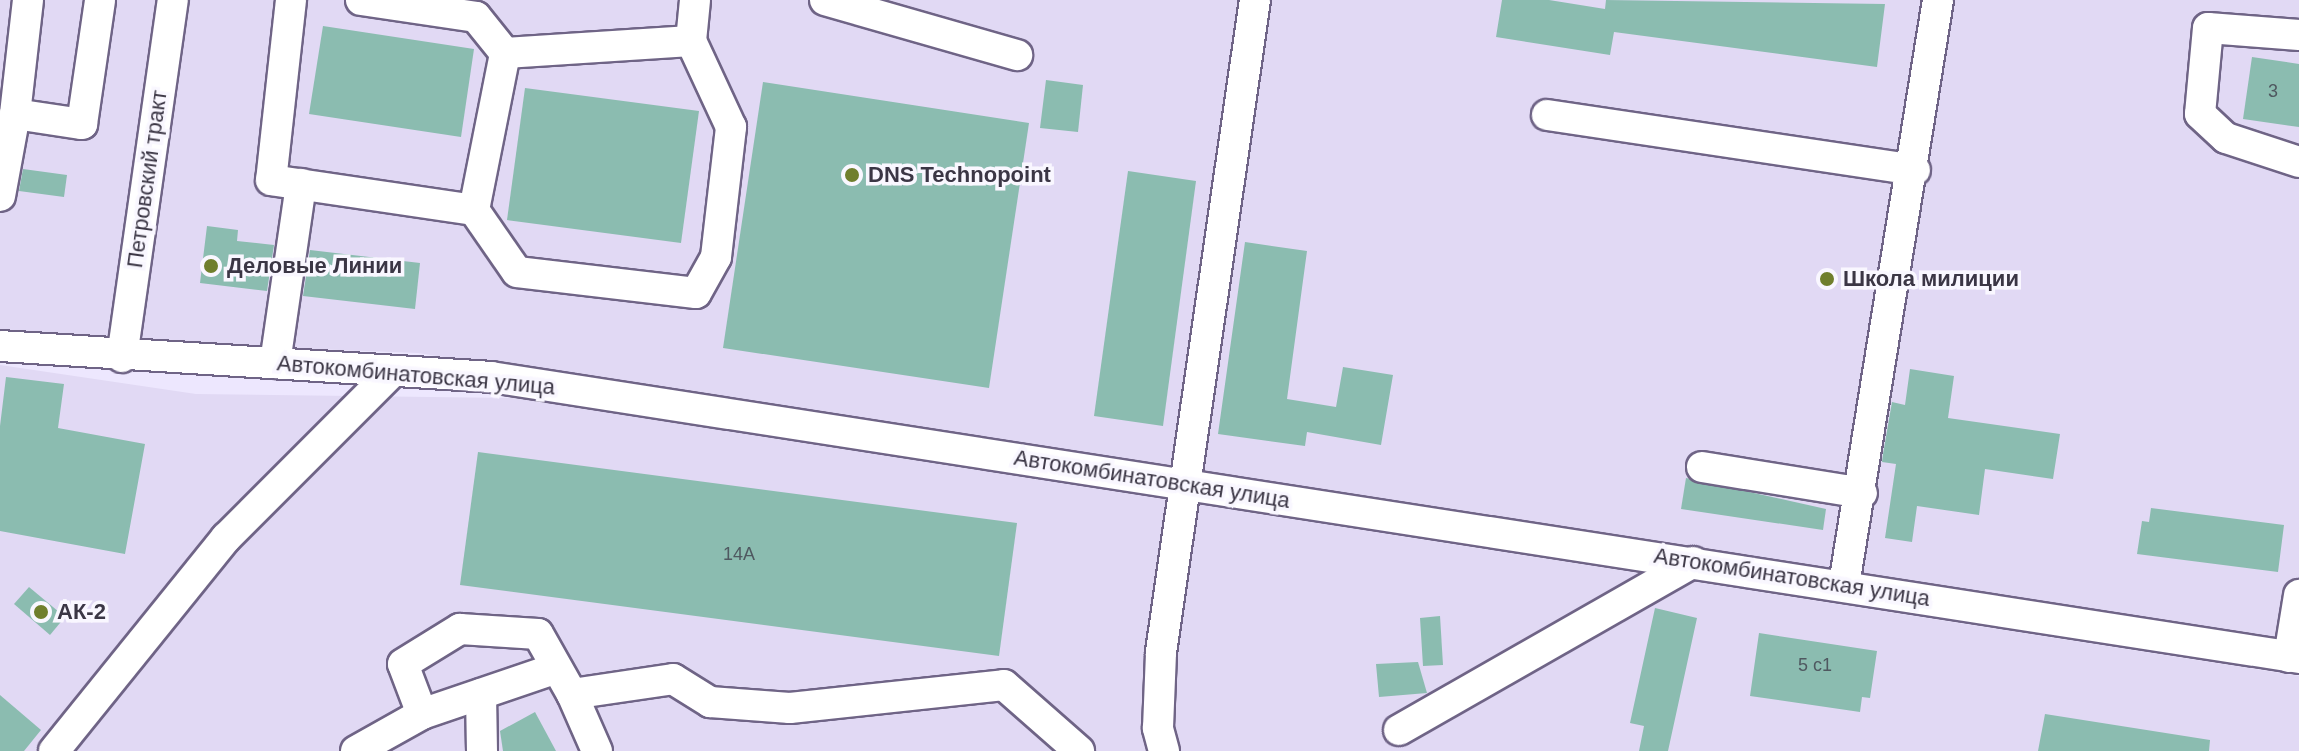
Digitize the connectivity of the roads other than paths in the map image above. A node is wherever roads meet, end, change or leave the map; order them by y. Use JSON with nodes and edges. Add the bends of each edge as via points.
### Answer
{"nodes":[{"id":1,"x":28,"y":0,"type":"edge"},
{"id":2,"x":100,"y":0,"type":"edge"},
{"id":3,"x":173,"y":0,"type":"edge"},
{"id":4,"x":291,"y":0,"type":"edge"},
{"id":5,"x":361,"y":0,"type":"edge"},
{"id":6,"x":695,"y":0,"type":"edge"},
{"id":7,"x":825,"y":0,"type":"edge"},
{"id":8,"x":1255,"y":0,"type":"edge"},
{"id":9,"x":1938,"y":0,"type":"edge"},
{"id":10,"x":2299,"y":35,"type":"edge"},
{"id":11,"x":691,"y":41,"type":"junction"},
{"id":12,"x":505,"y":53,"type":"junction"},
{"id":13,"x":1017,"y":55,"type":"dead end"},
{"id":14,"x":15,"y":114,"type":"junction"},
{"id":15,"x":1547,"y":115,"type":"dead end"},
{"id":16,"x":2299,"y":162,"type":"edge"},
{"id":17,"x":1915,"y":170,"type":"junction"},
{"id":18,"x":301,"y":184,"type":"junction"},
{"id":19,"x":0,"y":196,"type":"edge"},
{"id":20,"x":474,"y":210,"type":"junction"},
{"id":21,"x":0,"y":346,"type":"edge"},
{"id":22,"x":122,"y":357,"type":"junction"},
{"id":23,"x":275,"y":363,"type":"junction"},
{"id":24,"x":391,"y":373,"type":"junction"},
{"id":25,"x":1702,"y":467,"type":"dead end"},
{"id":26,"x":1183,"y":485,"type":"junction"},
{"id":27,"x":1862,"y":493,"type":"junction"},
{"id":28,"x":1693,"y":562,"type":"junction"},
{"id":29,"x":1844,"y":585,"type":"junction"},
{"id":30,"x":2299,"y":595,"type":"edge"},
{"id":31,"x":2294,"y":657,"type":"edge"},
{"id":32,"x":554,"y":669,"type":"junction"},
{"id":33,"x":481,"y":694,"type":"junction"},
{"id":34,"x":572,"y":694,"type":"junction"},
{"id":35,"x":422,"y":714,"type":"junction"},
{"id":36,"x":1399,"y":730,"type":"dead end"},
{"id":37,"x":54,"y":751,"type":"edge"},
{"id":38,"x":356,"y":751,"type":"edge"},
{"id":39,"x":482,"y":751,"type":"edge"},
{"id":40,"x":597,"y":751,"type":"edge"},
{"id":41,"x":1079,"y":751,"type":"edge"},
{"id":42,"x":1164,"y":751,"type":"edge"}],
"edges":[{"from":1,"to":14,"type":"street"},
{"from":2,"to":14,"type":"street","via":[[82,124]]},
{"from":3,"to":22,"type":"street","name":"Петровский тракт"},
{"from":4,"to":18,"type":"street","via":[[271,180]]},
{"from":5,"to":12,"type":"street","via":[[476,17]]},
{"from":6,"to":11,"type":"street"},
{"from":7,"to":13,"type":"street"},
{"from":8,"to":26,"type":"street"},
{"from":9,"to":17,"type":"street"},
{"from":10,"to":16,"type":"street","via":[[2208,28],[2200,114],[2226,138]]},
{"from":11,"to":12,"type":"street"},
{"from":11,"to":20,"type":"street","via":[[731,127],[716,257],[696,293],[517,272]]},
{"from":12,"to":20,"type":"street"},
{"from":14,"to":19,"type":"street"},
{"from":15,"to":17,"type":"street"},
{"from":17,"to":27,"type":"street"},
{"from":18,"to":20,"type":"street"},
{"from":18,"to":23,"type":"street"},
{"from":21,"to":22,"type":"street","name":"Автокомбинатовская улица"},
{"from":22,"to":23,"type":"street","name":"Автокомбинатовская улица"},
{"from":23,"to":24,"type":"street","name":"Автокомбинатовская улица"},
{"from":24,"to":26,"type":"street","name":"Автокомбинатовская улица","via":[[507,379]]},
{"from":24,"to":37,"type":"street","via":[[226,538]]},
{"from":25,"to":27,"type":"street"},
{"from":26,"to":28,"type":"street","name":"Автокомбинатовская улица"},
{"from":26,"to":42,"type":"street","via":[[1161,652],[1158,728]]},
{"from":27,"to":29,"type":"street"},
{"from":28,"to":29,"type":"street","name":"Автокомбинатовская улица"},
{"from":28,"to":36,"type":"street"},
{"from":29,"to":31,"type":"street","name":"Автокомбинатовская улица"},
{"from":30,"to":31,"type":"street"},
{"from":32,"to":33,"type":"street"},
{"from":32,"to":34,"type":"street"},
{"from":32,"to":35,"type":"street","via":[[538,634],[460,629],[403,664]]},
{"from":33,"to":35,"type":"street"},
{"from":33,"to":39,"type":"street"},
{"from":34,"to":40,"type":"street"},
{"from":34,"to":41,"type":"street","via":[[673,679],[710,702],[790,708],[1004,685]]},
{"from":35,"to":38,"type":"street"}]}
